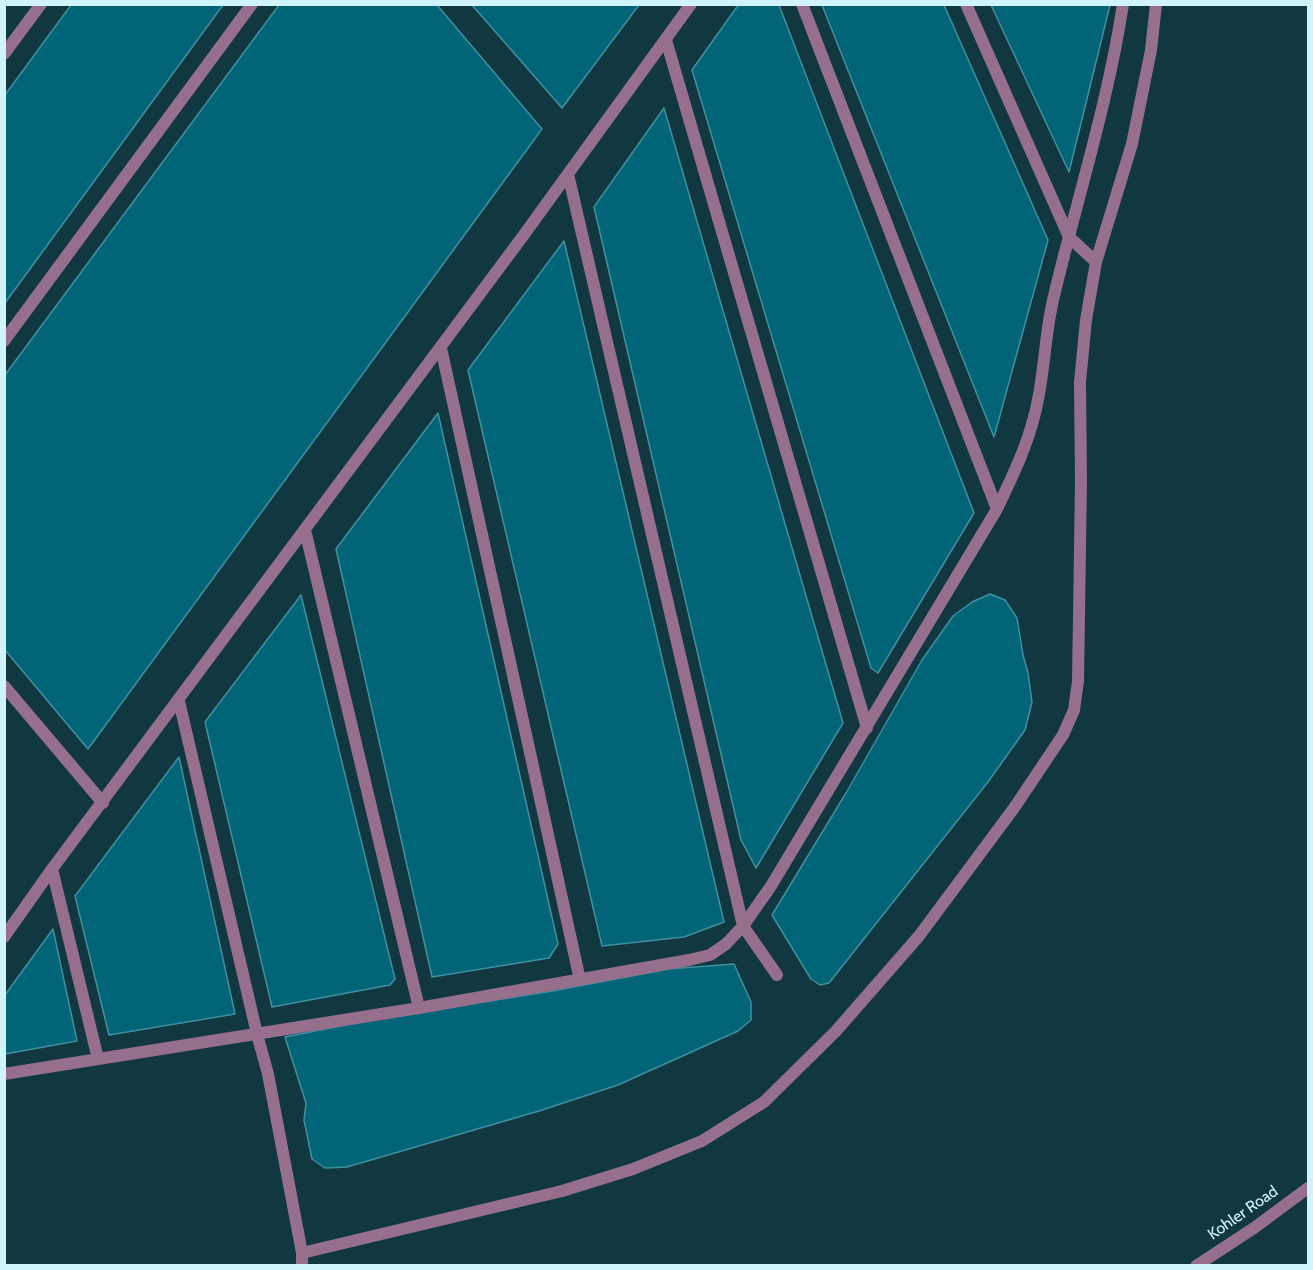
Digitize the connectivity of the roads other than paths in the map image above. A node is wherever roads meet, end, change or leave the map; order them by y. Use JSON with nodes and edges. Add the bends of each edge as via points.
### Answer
{"nodes":[{"id":1,"x":41,"y":4,"type":"edge"},
{"id":2,"x":252,"y":4,"type":"edge"},
{"id":3,"x":691,"y":4,"type":"edge"},
{"id":4,"x":802,"y":4,"type":"edge"},
{"id":5,"x":966,"y":4,"type":"edge"},
{"id":6,"x":1123,"y":4,"type":"edge"},
{"id":7,"x":1156,"y":4,"type":"edge"},
{"id":8,"x":666,"y":40,"type":"junction"},
{"id":9,"x":4,"y":54,"type":"edge"},
{"id":10,"x":568,"y":174,"type":"junction"},
{"id":11,"x":1069,"y":237,"type":"junction"},
{"id":12,"x":1096,"y":262,"type":"junction"},
{"id":13,"x":4,"y":341,"type":"edge"},
{"id":14,"x":441,"y":348,"type":"junction"},
{"id":15,"x":997,"y":509,"type":"junction"},
{"id":16,"x":305,"y":530,"type":"junction"},
{"id":17,"x":4,"y":686,"type":"edge"},
{"id":18,"x":179,"y":701,"type":"junction"},
{"id":19,"x":867,"y":728,"type":"junction"},
{"id":20,"x":103,"y":803,"type":"junction"},
{"id":21,"x":52,"y":869,"type":"junction"},
{"id":22,"x":743,"y":926,"type":"junction"},
{"id":23,"x":4,"y":937,"type":"edge"},
{"id":24,"x":777,"y":975,"type":"dead end"},
{"id":25,"x":580,"y":980,"type":"junction"},
{"id":26,"x":419,"y":1008,"type":"junction"},
{"id":27,"x":257,"y":1035,"type":"junction"},
{"id":28,"x":98,"y":1059,"type":"junction"},
{"id":29,"x":4,"y":1074,"type":"edge"},
{"id":30,"x":1308,"y":1188,"type":"edge"},
{"id":31,"x":302,"y":1259,"type":"edge"},
{"id":32,"x":1196,"y":1266,"type":"edge"}],
"edges":[{"from":1,"to":9,"type":"street"},
{"from":2,"to":13,"type":"street"},
{"from":3,"to":8,"type":"street"},
{"from":4,"to":15,"type":"street"},
{"from":5,"to":11,"type":"street"},
{"from":6,"to":11,"type":"street","via":[[1115,52]]},
{"from":7,"to":12,"type":"street","via":[[1132,144]]},
{"from":8,"to":10,"type":"street"},
{"from":8,"to":19,"type":"street"},
{"from":10,"to":14,"type":"street"},
{"from":10,"to":22,"type":"street"},
{"from":11,"to":12,"type":"street"},
{"from":11,"to":15,"type":"street","via":[[1053,298],[1035,415],[1022,457]]},
{"from":12,"to":31,"type":"street","via":[[1080,382],[1078,681],[1074,710],[1063,735],[1014,808],[919,936],[836,1031],[764,1102],[702,1140],[633,1169],[562,1191]]},
{"from":14,"to":16,"type":"street"},
{"from":14,"to":25,"type":"street"},
{"from":15,"to":19,"type":"street"},
{"from":16,"to":18,"type":"street"},
{"from":16,"to":26,"type":"street"},
{"from":17,"to":20,"type":"street"},
{"from":18,"to":20,"type":"street"},
{"from":18,"to":27,"type":"street"},
{"from":19,"to":22,"type":"street"},
{"from":20,"to":21,"type":"street"},
{"from":21,"to":23,"type":"street"},
{"from":21,"to":28,"type":"street"},
{"from":22,"to":24,"type":"street"},
{"from":22,"to":25,"type":"street","via":[[710,955]]},
{"from":25,"to":26,"type":"street"},
{"from":26,"to":27,"type":"street"},
{"from":27,"to":28,"type":"street"},
{"from":27,"to":31,"type":"street","via":[[268,1074]]},
{"from":28,"to":29,"type":"street"},
{"from":30,"to":32,"type":"street","name":"Kohler Road"}]}
